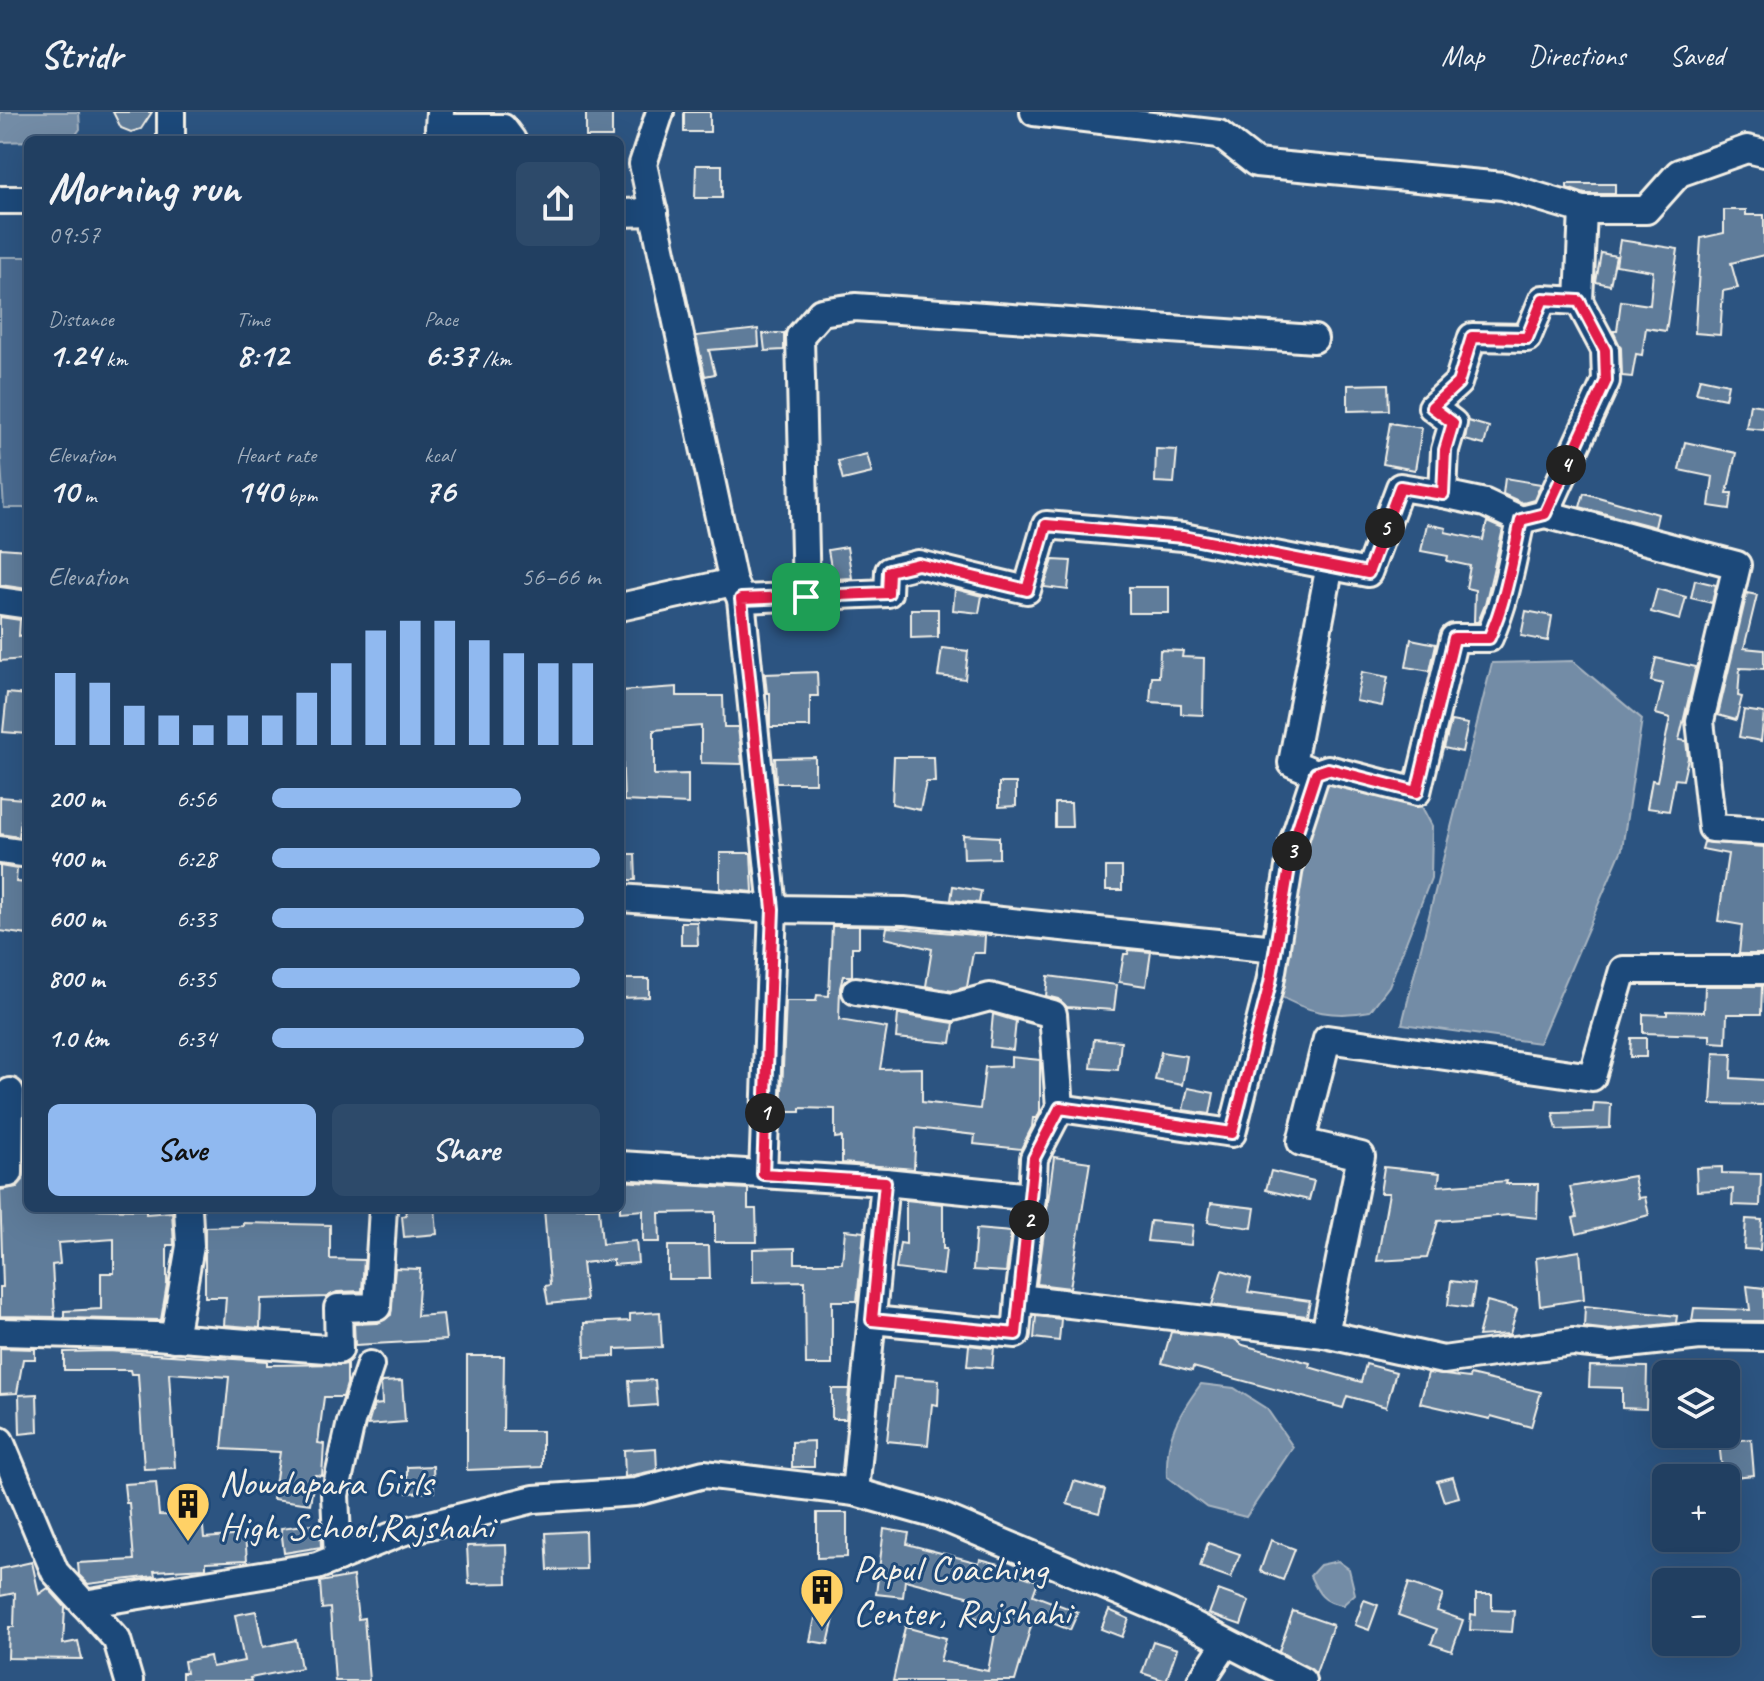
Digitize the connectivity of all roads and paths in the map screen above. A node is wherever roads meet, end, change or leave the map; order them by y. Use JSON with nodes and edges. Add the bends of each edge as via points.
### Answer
{"nodes":[{"id":1,"x":171,"y":112,"type":"edge"},
{"id":2,"x":440,"y":112,"type":"edge"},
{"id":3,"x":660,"y":112,"type":"edge"},
{"id":4,"x":1034,"y":112,"type":"edge"},
{"id":5,"x":171,"y":136,"type":"edge"},
{"id":6,"x":509,"y":136,"type":"edge"},
{"id":7,"x":1764,"y":153,"type":"edge"},
{"id":8,"x":0,"y":200,"type":"edge"},
{"id":9,"x":24,"y":200,"type":"edge"},
{"id":10,"x":1583,"y":210,"type":"junction"},
{"id":11,"x":654,"y":212,"type":"junction"},
{"id":12,"x":624,"y":213,"type":"edge"},
{"id":13,"x":1579,"y":301,"type":"junction"},
{"id":14,"x":1314,"y":339,"type":"dead end"},
{"id":15,"x":1443,"y":494,"type":"junction"},
{"id":16,"x":1533,"y":517,"type":"junction"},
{"id":17,"x":1330,"y":565,"type":"junction"},
{"id":18,"x":737,"y":590,"type":"junction"},
{"id":19,"x":806,"y":597,"type":"junction"},
{"id":20,"x":0,"y":601,"type":"edge"},
{"id":21,"x":24,"y":604,"type":"edge"},
{"id":22,"x":624,"y":606,"type":"edge"},
{"id":23,"x":1316,"y":773,"type":"junction"},
{"id":24,"x":1764,"y":831,"type":"edge"},
{"id":25,"x":0,"y":850,"type":"edge"},
{"id":26,"x":24,"y":853,"type":"edge"},
{"id":27,"x":624,"y":898,"type":"edge"},
{"id":28,"x":773,"y":909,"type":"junction"},
{"id":29,"x":1276,"y":949,"type":"junction"},
{"id":30,"x":1764,"y":970,"type":"edge"},
{"id":31,"x":856,"y":991,"type":"dead end"},
{"id":32,"x":10,"y":1092,"type":"dead end"},
{"id":33,"x":1060,"y":1108,"type":"junction"},
{"id":34,"x":624,"y":1165,"type":"edge"},
{"id":35,"x":0,"y":1174,"type":"edge"},
{"id":36,"x":763,"y":1174,"type":"junction"},
{"id":37,"x":885,"y":1182,"type":"junction"},
{"id":38,"x":1032,"y":1197,"type":"junction"},
{"id":39,"x":188,"y":1212,"type":"edge"},
{"id":40,"x":383,"y":1212,"type":"edge"},
{"id":41,"x":1019,"y":1298,"type":"junction"},
{"id":42,"x":872,"y":1320,"type":"junction"},
{"id":43,"x":0,"y":1332,"type":"edge"},
{"id":44,"x":1325,"y":1334,"type":"junction"},
{"id":45,"x":1764,"y":1337,"type":"edge"},
{"id":46,"x":174,"y":1338,"type":"junction"},
{"id":47,"x":370,"y":1365,"type":"dead end"},
{"id":48,"x":0,"y":1441,"type":"edge"},
{"id":49,"x":855,"y":1492,"type":"junction"},
{"id":50,"x":338,"y":1558,"type":"junction"},
{"id":51,"x":84,"y":1604,"type":"junction"},
{"id":52,"x":1226,"y":1643,"type":"junction"},
{"id":53,"x":129,"y":1681,"type":"edge"},
{"id":54,"x":1201,"y":1681,"type":"edge"},
{"id":55,"x":1302,"y":1681,"type":"edge"}],
"edges":[{"from":1,"to":5,"type":"street"},
{"from":2,"to":6,"type":"street","via":[[439,128],[503,128]]},
{"from":3,"to":11,"type":"street","via":[[643,164]]},
{"from":4,"to":10,"type":"street","via":[[1219,134],[1256,163],[1503,186]]},
{"from":7,"to":10,"type":"street","via":[[1747,149],[1679,173],[1646,210]]},
{"from":8,"to":9,"type":"street"},
{"from":10,"to":13,"type":"street"},
{"from":11,"to":12,"type":"street"},
{"from":11,"to":18,"type":"street"},
{"from":13,"to":15,"type":"street","via":[[1543,299],[1527,338],[1472,337],[1458,383],[1432,407],[1453,423],[1445,450]]},
{"from":13,"to":16,"type":"street","via":[[1605,350],[1606,381]]},
{"from":14,"to":19,"type":"street","via":[[855,307],[821,312],[800,336]]},
{"from":15,"to":16,"type":"street"},
{"from":15,"to":17,"type":"street","via":[[1400,487],[1368,573]]},
{"from":16,"to":23,"type":"street","via":[[1507,575],[1504,606],[1489,638],[1454,638],[1417,792],[1328,769]]},
{"from":16,"to":24,"type":"street","via":[[1737,565],[1700,721],[1712,828]]},
{"from":17,"to":19,"type":"street","via":[[1183,537],[1046,525],[1027,590],[918,564],[889,571],[888,593]]},
{"from":17,"to":23,"type":"street","via":[[1292,763]]},
{"from":18,"to":19,"type":"street"},
{"from":18,"to":22,"type":"street"},
{"from":18,"to":28,"type":"street"},
{"from":20,"to":21,"type":"street"},
{"from":23,"to":29,"type":"street","via":[[1293,843]]},
{"from":25,"to":26,"type":"street"},
{"from":27,"to":28,"type":"street"},
{"from":28,"to":29,"type":"street","via":[[904,911]]},
{"from":28,"to":36,"type":"street"},
{"from":29,"to":33,"type":"street","via":[[1232,1133]]},
{"from":30,"to":44,"type":"street","via":[[1623,970],[1592,1077],[1327,1039],[1301,1142],[1361,1156]]},
{"from":31,"to":33,"type":"street","via":[[953,1007],[990,997],[1053,1014]]},
{"from":32,"to":35,"type":"street","via":[[9,1173]]},
{"from":33,"to":38,"type":"street","via":[[1034,1158]]},
{"from":34,"to":36,"type":"street"},
{"from":36,"to":37,"type":"street"},
{"from":37,"to":38,"type":"street"},
{"from":37,"to":42,"type":"street"},
{"from":38,"to":41,"type":"street"},
{"from":39,"to":46,"type":"street","via":[[190,1246]]},
{"from":40,"to":46,"type":"street","via":[[377,1307],[338,1308],[339,1350]]},
{"from":41,"to":42,"type":"street","via":[[1016,1334]]},
{"from":41,"to":44,"type":"street"},
{"from":42,"to":49,"type":"street"},
{"from":43,"to":46,"type":"street"},
{"from":44,"to":45,"type":"street","via":[[1443,1360],[1572,1342],[1610,1346],[1700,1336]]},
{"from":47,"to":50,"type":"street","via":[[335,1495]]},
{"from":48,"to":51,"type":"street","via":[[55,1572]]},
{"from":49,"to":50,"type":"street","via":[[704,1474],[636,1492],[534,1499],[402,1532]]},
{"from":49,"to":52,"type":"street","via":[[940,1516],[1170,1613]]},
{"from":50,"to":51,"type":"street","via":[[317,1566]]},
{"from":51,"to":53,"type":"street","via":[[117,1640]]},
{"from":52,"to":54,"type":"street"},
{"from":52,"to":55,"type":"street"}]}
